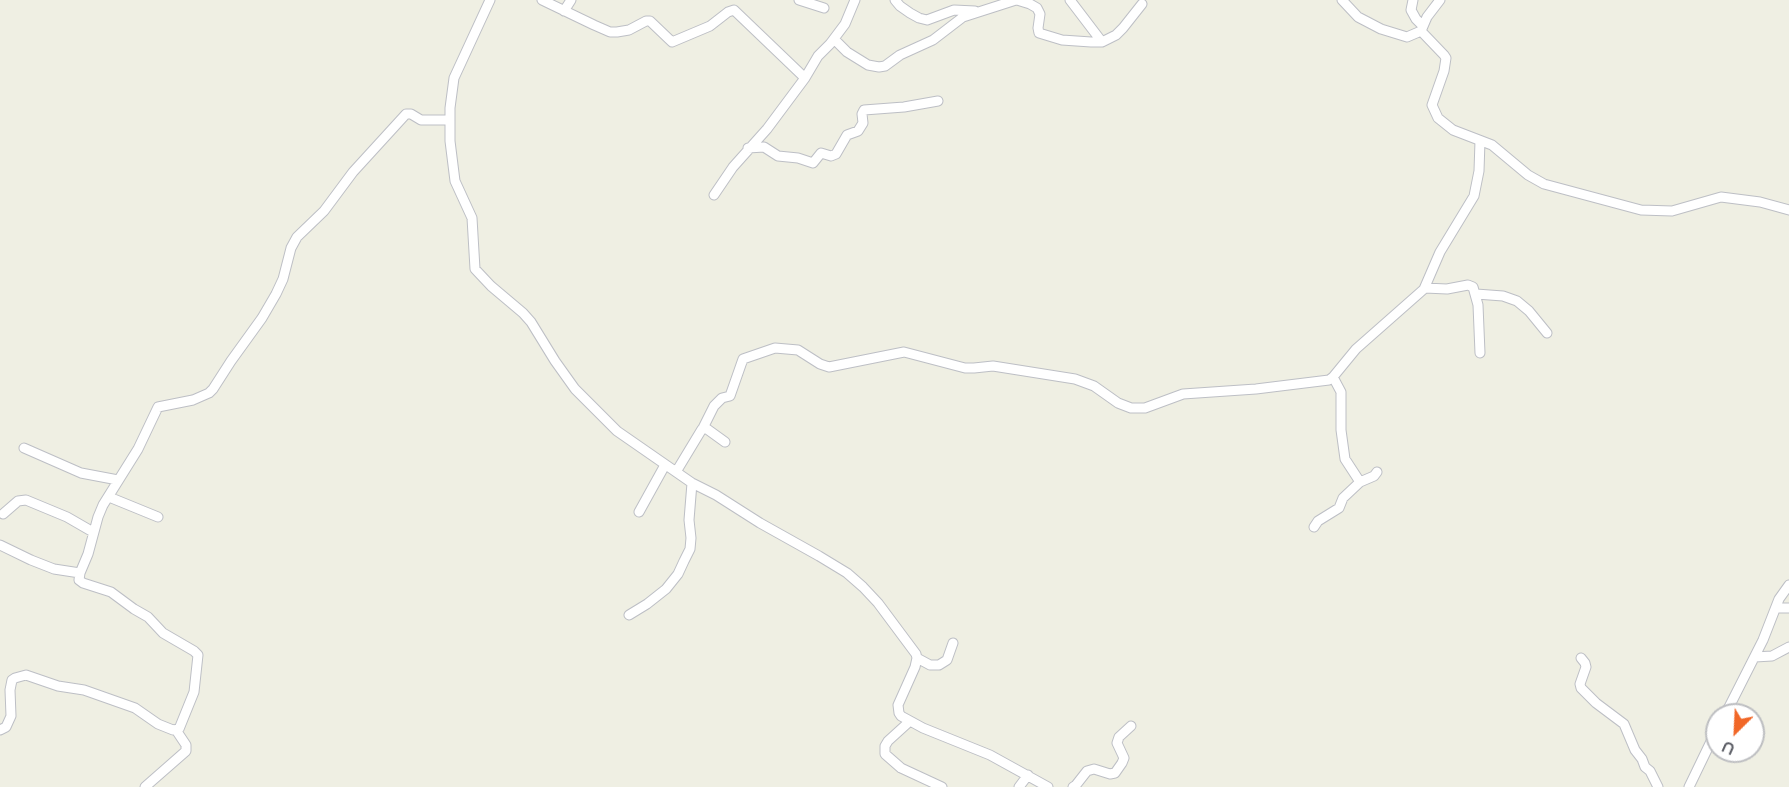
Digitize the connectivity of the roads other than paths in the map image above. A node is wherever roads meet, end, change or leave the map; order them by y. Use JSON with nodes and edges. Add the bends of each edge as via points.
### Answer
{"nodes":[{"id":1,"x":490,"y":0,"type":"edge"},
{"id":2,"x":542,"y":0,"type":"edge"},
{"id":3,"x":571,"y":0,"type":"edge"},
{"id":4,"x":799,"y":0,"type":"edge"},
{"id":5,"x":855,"y":0,"type":"edge"},
{"id":6,"x":895,"y":0,"type":"edge"},
{"id":7,"x":1017,"y":0,"type":"edge"},
{"id":8,"x":1070,"y":0,"type":"edge"},
{"id":9,"x":1342,"y":0,"type":"edge"},
{"id":10,"x":1413,"y":0,"type":"edge"},
{"id":11,"x":1440,"y":0,"type":"edge"},
{"id":12,"x":1142,"y":4,"type":"dead end"},
{"id":13,"x":824,"y":8,"type":"dead end"},
{"id":14,"x":564,"y":11,"type":"junction"},
{"id":15,"x":979,"y":11,"type":"junction"},
{"id":16,"x":1422,"y":28,"type":"junction"},
{"id":17,"x":834,"y":39,"type":"junction"},
{"id":18,"x":1102,"y":42,"type":"junction"},
{"id":19,"x":805,"y":78,"type":"junction"},
{"id":20,"x":938,"y":101,"type":"dead end"},
{"id":21,"x":450,"y":120,"type":"junction"},
{"id":22,"x":1480,"y":141,"type":"junction"},
{"id":23,"x":748,"y":148,"type":"junction"},
{"id":24,"x":714,"y":195,"type":"dead end"},
{"id":25,"x":1789,"y":210,"type":"edge"},
{"id":26,"x":1425,"y":288,"type":"junction"},
{"id":27,"x":1476,"y":294,"type":"junction"},
{"id":28,"x":1546,"y":333,"type":"dead end"},
{"id":29,"x":1480,"y":353,"type":"dead end"},
{"id":30,"x":1333,"y":377,"type":"junction"},
{"id":31,"x":704,"y":428,"type":"junction"},
{"id":32,"x":725,"y":442,"type":"dead end"},
{"id":33,"x":24,"y":448,"type":"dead end"},
{"id":34,"x":665,"y":465,"type":"junction"},
{"id":35,"x":676,"y":472,"type":"junction"},
{"id":36,"x":1377,"y":472,"type":"dead end"},
{"id":37,"x":118,"y":480,"type":"junction"},
{"id":38,"x":1360,"y":482,"type":"junction"},
{"id":39,"x":692,"y":483,"type":"junction"},
{"id":40,"x":109,"y":496,"type":"junction"},
{"id":41,"x":639,"y":512,"type":"dead end"},
{"id":42,"x":3,"y":514,"type":"dead end"},
{"id":43,"x":158,"y":518,"type":"dead end"},
{"id":44,"x":1314,"y":527,"type":"dead end"},
{"id":45,"x":93,"y":532,"type":"junction"},
{"id":46,"x":0,"y":545,"type":"edge"},
{"id":47,"x":80,"y":573,"type":"junction"},
{"id":48,"x":1789,"y":585,"type":"edge"},
{"id":49,"x":1776,"y":608,"type":"junction"},
{"id":50,"x":1789,"y":608,"type":"edge"},
{"id":51,"x":629,"y":615,"type":"dead end"},
{"id":52,"x":953,"y":643,"type":"dead end"},
{"id":53,"x":1789,"y":647,"type":"edge"},
{"id":54,"x":1755,"y":657,"type":"junction"},
{"id":55,"x":917,"y":658,"type":"junction"},
{"id":56,"x":1581,"y":658,"type":"dead end"},
{"id":57,"x":1731,"y":703,"type":"edge"},
{"id":58,"x":910,"y":721,"type":"junction"},
{"id":59,"x":1131,"y":726,"type":"dead end"},
{"id":60,"x":0,"y":730,"type":"edge"},
{"id":61,"x":176,"y":730,"type":"junction"},
{"id":62,"x":1705,"y":751,"type":"edge"},
{"id":63,"x":1028,"y":775,"type":"junction"},
{"id":64,"x":145,"y":787,"type":"edge"},
{"id":65,"x":942,"y":787,"type":"edge"},
{"id":66,"x":1019,"y":787,"type":"edge"},
{"id":67,"x":1048,"y":787,"type":"edge"},
{"id":68,"x":1073,"y":787,"type":"edge"},
{"id":69,"x":1658,"y":787,"type":"edge"},
{"id":70,"x":1689,"y":787,"type":"edge"}],
"edges":[{"from":1,"to":21,"type":"street","via":[[454,78]]},
{"from":2,"to":14,"type":"street"},
{"from":3,"to":14,"type":"street"},
{"from":4,"to":13,"type":"street"},
{"from":5,"to":17,"type":"street"},
{"from":6,"to":15,"type":"street","via":[[910,13],[927,20],[954,10]]},
{"from":7,"to":15,"type":"street"},
{"from":7,"to":18,"type":"street","via":[[1037,8],[1039,33],[1062,40]]},
{"from":8,"to":18,"type":"street"},
{"from":9,"to":16,"type":"street","via":[[1358,17],[1381,29],[1407,37]]},
{"from":10,"to":16,"type":"street","via":[[1411,9]]},
{"from":11,"to":16,"type":"street"},
{"from":12,"to":18,"type":"street","via":[[1123,28]]},
{"from":14,"to":19,"type":"street","via":[[614,32],[650,21],[672,42],[710,26],[734,10]]},
{"from":15,"to":17,"type":"street","via":[[885,66],[868,65]]},
{"from":16,"to":22,"type":"street","via":[[1446,58],[1433,110],[1452,130]]},
{"from":17,"to":19,"type":"street"},
{"from":19,"to":23,"type":"street"},
{"from":20,"to":23,"type":"street","via":[[864,110],[860,129],[848,134],[836,154],[821,153],[813,163],[778,156],[764,147]]},
{"from":21,"to":34,"type":"street","via":[[455,181],[472,218],[475,269],[531,322],[570,382],[605,420]]},
{"from":21,"to":37,"type":"street","via":[[421,120],[408,114],[402,117],[324,211],[297,237],[276,294],[213,389],[193,400],[158,407]]},
{"from":22,"to":25,"type":"street","via":[[1492,145],[1544,184],[1641,210],[1672,211],[1721,197]]},
{"from":22,"to":26,"type":"street","via":[[1474,196],[1440,252]]},
{"from":23,"to":24,"type":"street"},
{"from":26,"to":27,"type":"street","via":[[1468,285]]},
{"from":26,"to":30,"type":"street","via":[[1356,349]]},
{"from":27,"to":28,"type":"street","via":[[1517,301]]},
{"from":27,"to":29,"type":"street"},
{"from":30,"to":31,"type":"street","via":[[1256,389],[1182,394],[1145,408],[1131,408],[1075,379],[993,366],[965,368],[904,352],[829,367],[798,350],[776,348],[743,359],[730,396],[714,406]]},
{"from":30,"to":38,"type":"street","via":[[1341,392],[1345,459]]},
{"from":31,"to":32,"type":"street"},
{"from":31,"to":35,"type":"street"},
{"from":33,"to":37,"type":"street","via":[[81,473]]},
{"from":34,"to":35,"type":"street"},
{"from":34,"to":41,"type":"street"},
{"from":35,"to":39,"type":"street"},
{"from":36,"to":38,"type":"street"},
{"from":37,"to":40,"type":"street"},
{"from":38,"to":44,"type":"street","via":[[1343,498],[1339,508]]},
{"from":39,"to":51,"type":"street","via":[[690,549],[681,568],[666,589]]},
{"from":39,"to":55,"type":"street","via":[[847,573],[878,603]]},
{"from":40,"to":43,"type":"street"},
{"from":40,"to":45,"type":"street"},
{"from":42,"to":45,"type":"street","via":[[18,501],[26,500]]},
{"from":45,"to":47,"type":"street"},
{"from":46,"to":47,"type":"street","via":[[54,569]]},
{"from":47,"to":61,"type":"street","via":[[83,583],[118,596],[163,633],[198,655],[194,692]]},
{"from":48,"to":49,"type":"street"},
{"from":49,"to":50,"type":"street"},
{"from":49,"to":54,"type":"street"},
{"from":52,"to":55,"type":"street","via":[[947,660],[939,665]]},
{"from":53,"to":54,"type":"street","via":[[1772,656]]},
{"from":54,"to":57,"type":"street"},
{"from":55,"to":58,"type":"street","via":[[898,705],[901,716]]},
{"from":56,"to":69,"type":"street","via":[[1586,667],[1581,688],[1624,724]]},
{"from":58,"to":63,"type":"street"},
{"from":58,"to":65,"type":"street","via":[[888,741],[885,754],[901,768]]},
{"from":59,"to":68,"type":"street","via":[[1119,737],[1117,743],[1124,758],[1115,773],[1087,771]]},
{"from":60,"to":61,"type":"street","via":[[11,716],[12,680],[26,675],[135,708]]},
{"from":61,"to":64,"type":"street","via":[[186,751]]},
{"from":62,"to":70,"type":"street"},
{"from":63,"to":66,"type":"street"},
{"from":63,"to":67,"type":"street"}]}
